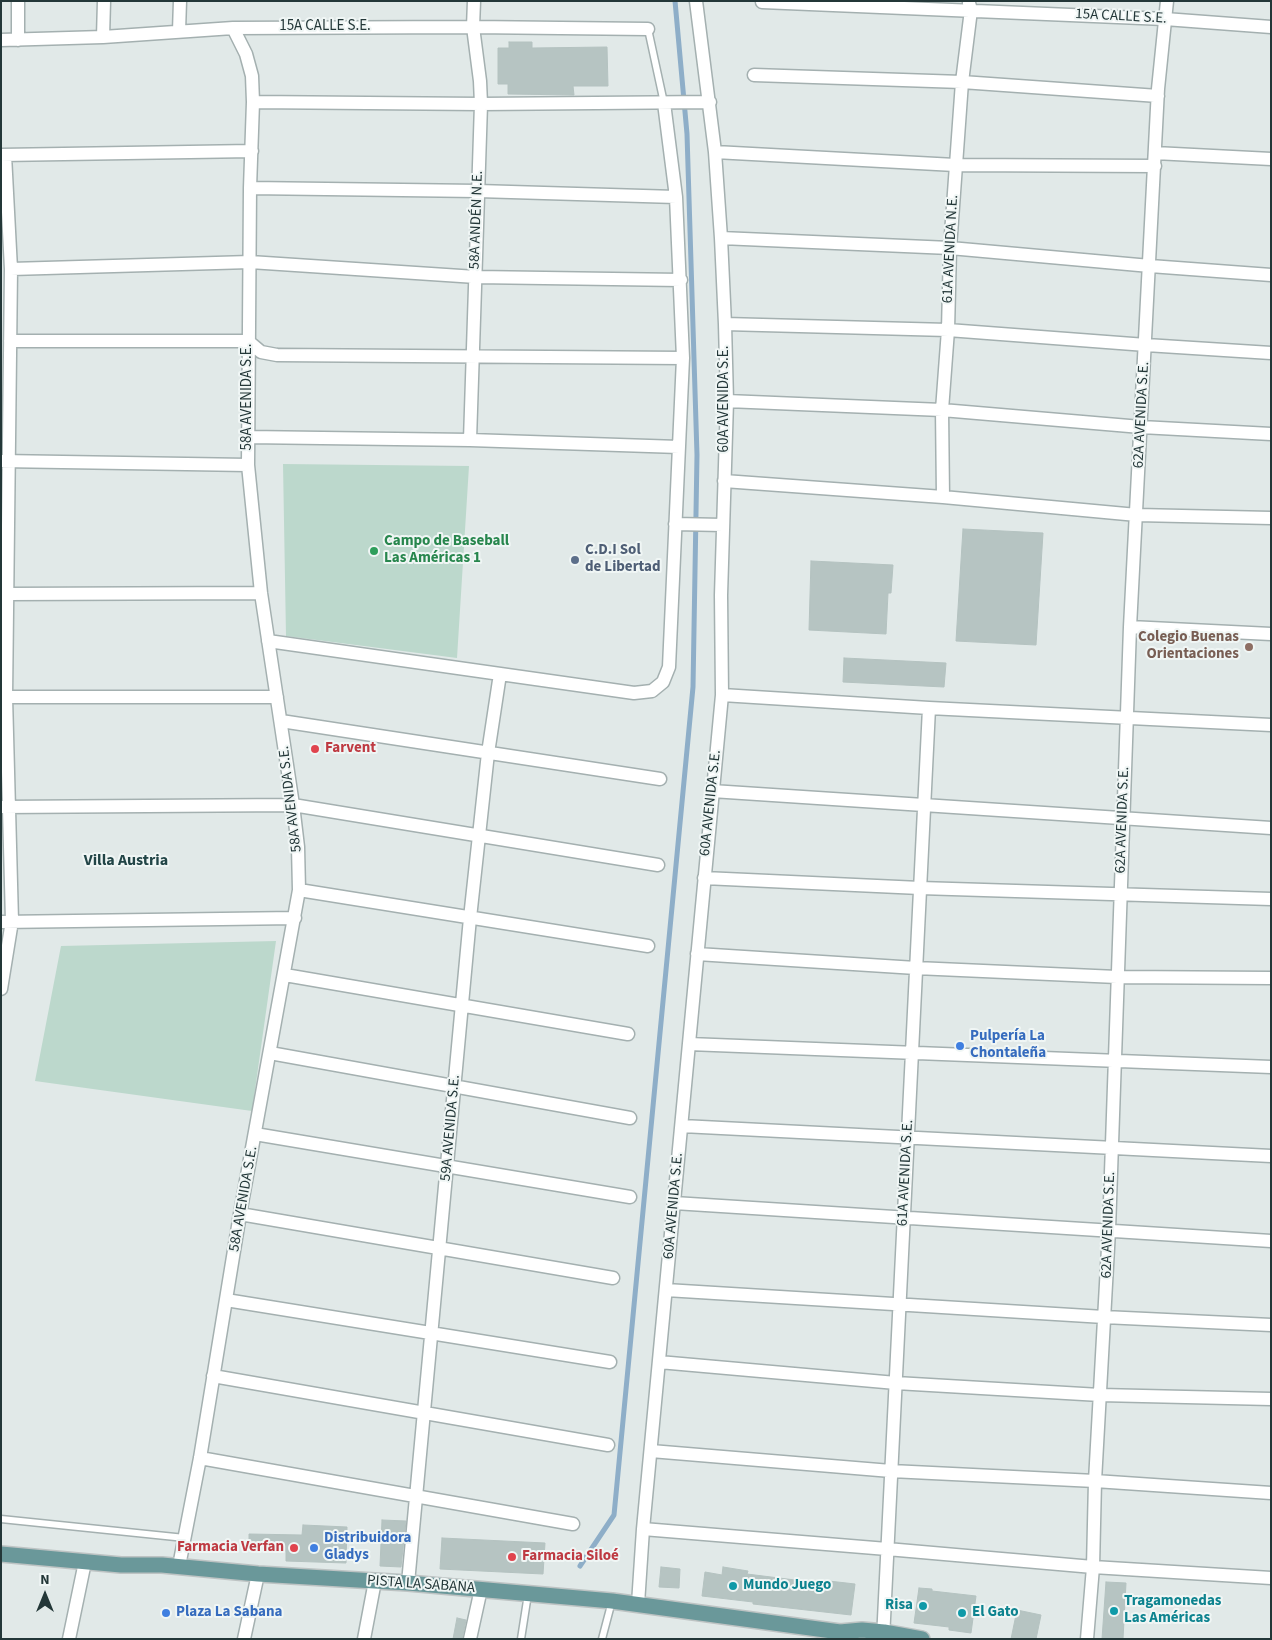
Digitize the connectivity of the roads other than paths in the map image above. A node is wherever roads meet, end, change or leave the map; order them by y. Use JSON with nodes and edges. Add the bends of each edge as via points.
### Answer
{"nodes":[{"id":1,"x":18,"y":1,"type":"edge"},
{"id":2,"x":104,"y":1,"type":"edge"},
{"id":3,"x":180,"y":1,"type":"edge"},
{"id":4,"x":474,"y":1,"type":"edge"},
{"id":5,"x":696,"y":1,"type":"edge"},
{"id":6,"x":1167,"y":1,"type":"edge"},
{"id":7,"x":762,"y":2,"type":"edge"},
{"id":8,"x":970,"y":6,"type":"edge"},
{"id":9,"x":1166,"y":19,"type":"junction"},
{"id":10,"x":473,"y":27,"type":"junction"},
{"id":11,"x":1271,"y":27,"type":"edge"},
{"id":12,"x":233,"y":28,"type":"junction"},
{"id":13,"x":648,"y":29,"type":"joint"},
{"id":14,"x":179,"y":31,"type":"junction"},
{"id":15,"x":103,"y":37,"type":"junction"},
{"id":16,"x":1,"y":40,"type":"edge"},
{"id":17,"x":18,"y":40,"type":"junction"},
{"id":18,"x":754,"y":75,"type":"dead end"},
{"id":19,"x":962,"y":82,"type":"junction"},
{"id":20,"x":1158,"y":96,"type":"junction"},
{"id":21,"x":253,"y":102,"type":"junction"},
{"id":22,"x":668,"y":102,"type":"junction"},
{"id":23,"x":710,"y":102,"type":"junction"},
{"id":24,"x":480,"y":104,"type":"junction"},
{"id":25,"x":252,"y":151,"type":"junction"},
{"id":26,"x":715,"y":152,"type":"junction"},
{"id":27,"x":3,"y":155,"type":"edge"},
{"id":28,"x":1271,"y":159,"type":"edge"},
{"id":29,"x":1155,"y":160,"type":"junction"},
{"id":30,"x":955,"y":165,"type":"junction"},
{"id":31,"x":250,"y":188,"type":"junction"},
{"id":32,"x":478,"y":191,"type":"junction"},
{"id":33,"x":676,"y":197,"type":"junction"},
{"id":34,"x":721,"y":238,"type":"junction"},
{"id":35,"x":950,"y":248,"type":"junction"},
{"id":36,"x":250,"y":262,"type":"junction"},
{"id":37,"x":1150,"y":266,"type":"junction"},
{"id":38,"x":11,"y":269,"type":"junction"},
{"id":39,"x":1271,"y":275,"type":"edge"},
{"id":40,"x":476,"y":277,"type":"junction"},
{"id":41,"x":681,"y":280,"type":"junction"},
{"id":42,"x":725,"y":324,"type":"junction"},
{"id":43,"x":948,"y":330,"type":"junction"},
{"id":44,"x":10,"y":342,"type":"junction"},
{"id":45,"x":248,"y":342,"type":"junction"},
{"id":46,"x":1146,"y":345,"type":"junction"},
{"id":47,"x":1271,"y":353,"type":"edge"},
{"id":48,"x":473,"y":356,"type":"junction"},
{"id":49,"x":683,"y":358,"type":"junction"},
{"id":50,"x":727,"y":401,"type":"junction"},
{"id":51,"x":942,"y":410,"type":"junction"},
{"id":52,"x":1141,"y":427,"type":"junction"},
{"id":53,"x":1271,"y":434,"type":"edge"},
{"id":54,"x":248,"y":437,"type":"junction"},
{"id":55,"x":470,"y":440,"type":"junction"},
{"id":56,"x":679,"y":447,"type":"junction"},
{"id":57,"x":5,"y":461,"type":"edge"},
{"id":58,"x":248,"y":465,"type":"junction"},
{"id":59,"x":724,"y":481,"type":"junction"},
{"id":60,"x":943,"y":497,"type":"junction"},
{"id":61,"x":1137,"y":515,"type":"junction"},
{"id":62,"x":1271,"y":518,"type":"edge"},
{"id":63,"x":675,"y":524,"type":"junction"},
{"id":64,"x":723,"y":525,"type":"junction"},
{"id":65,"x":261,"y":593,"type":"junction"},
{"id":66,"x":7,"y":594,"type":"junction"},
{"id":67,"x":1130,"y":627,"type":"junction"},
{"id":68,"x":1271,"y":634,"type":"edge"},
{"id":69,"x":268,"y":641,"type":"junction"},
{"id":70,"x":500,"y":674,"type":"junction"},
{"id":71,"x":722,"y":695,"type":"junction"},
{"id":72,"x":277,"y":696,"type":"junction"},
{"id":73,"x":6,"y":697,"type":"junction"},
{"id":74,"x":929,"y":708,"type":"junction"},
{"id":75,"x":1126,"y":718,"type":"junction"},
{"id":76,"x":281,"y":721,"type":"junction"},
{"id":77,"x":1271,"y":725,"type":"edge"},
{"id":78,"x":488,"y":753,"type":"junction"},
{"id":79,"x":660,"y":779,"type":"dead end"},
{"id":80,"x":712,"y":791,"type":"junction"},
{"id":81,"x":924,"y":804,"type":"junction"},
{"id":82,"x":293,"y":805,"type":"junction"},
{"id":83,"x":5,"y":807,"type":"edge"},
{"id":84,"x":1123,"y":819,"type":"junction"},
{"id":85,"x":1271,"y":828,"type":"edge"},
{"id":86,"x":479,"y":835,"type":"junction"},
{"id":87,"x":658,"y":865,"type":"dead end"},
{"id":88,"x":704,"y":878,"type":"junction"},
{"id":89,"x":920,"y":888,"type":"junction"},
{"id":90,"x":299,"y":890,"type":"junction"},
{"id":91,"x":1120,"y":895,"type":"junction"},
{"id":92,"x":1271,"y":899,"type":"edge"},
{"id":93,"x":295,"y":918,"type":"junction"},
{"id":94,"x":470,"y":918,"type":"junction"},
{"id":95,"x":7,"y":922,"type":"edge"},
{"id":96,"x":648,"y":946,"type":"dead end"},
{"id":97,"x":697,"y":954,"type":"junction"},
{"id":98,"x":916,"y":968,"type":"junction"},
{"id":99,"x":284,"y":975,"type":"junction"},
{"id":100,"x":1118,"y":977,"type":"junction"},
{"id":101,"x":1271,"y":978,"type":"edge"},
{"id":102,"x":1,"y":989,"type":"edge"},
{"id":103,"x":462,"y":1005,"type":"junction"},
{"id":104,"x":628,"y":1034,"type":"dead end"},
{"id":105,"x":689,"y":1044,"type":"junction"},
{"id":106,"x":270,"y":1053,"type":"junction"},
{"id":107,"x":912,"y":1053,"type":"junction"},
{"id":108,"x":1115,"y":1061,"type":"junction"},
{"id":109,"x":1271,"y":1067,"type":"edge"},
{"id":110,"x":455,"y":1087,"type":"junction"},
{"id":111,"x":630,"y":1118,"type":"dead end"},
{"id":112,"x":682,"y":1126,"type":"junction"},
{"id":113,"x":255,"y":1134,"type":"junction"},
{"id":114,"x":908,"y":1137,"type":"junction"},
{"id":115,"x":1112,"y":1149,"type":"junction"},
{"id":116,"x":1271,"y":1156,"type":"edge"},
{"id":117,"x":447,"y":1166,"type":"junction"},
{"id":118,"x":630,"y":1197,"type":"dead end"},
{"id":119,"x":674,"y":1202,"type":"junction"},
{"id":120,"x":240,"y":1214,"type":"junction"},
{"id":121,"x":904,"y":1218,"type":"junction"},
{"id":122,"x":1109,"y":1230,"type":"junction"},
{"id":123,"x":1271,"y":1241,"type":"edge"},
{"id":124,"x":440,"y":1248,"type":"junction"},
{"id":125,"x":613,"y":1278,"type":"dead end"},
{"id":126,"x":666,"y":1290,"type":"junction"},
{"id":127,"x":226,"y":1300,"type":"junction"},
{"id":128,"x":899,"y":1304,"type":"junction"},
{"id":129,"x":1104,"y":1317,"type":"junction"},
{"id":130,"x":1271,"y":1325,"type":"edge"},
{"id":131,"x":432,"y":1333,"type":"junction"},
{"id":132,"x":610,"y":1362,"type":"dead end"},
{"id":133,"x":659,"y":1362,"type":"junction"},
{"id":134,"x":213,"y":1376,"type":"junction"},
{"id":135,"x":896,"y":1384,"type":"junction"},
{"id":136,"x":1100,"y":1395,"type":"junction"},
{"id":137,"x":1271,"y":1399,"type":"edge"},
{"id":138,"x":424,"y":1413,"type":"junction"},
{"id":139,"x":608,"y":1445,"type":"dead end"},
{"id":140,"x":651,"y":1451,"type":"junction"},
{"id":141,"x":200,"y":1458,"type":"junction"},
{"id":142,"x":891,"y":1471,"type":"junction"},
{"id":143,"x":1095,"y":1481,"type":"junction"},
{"id":144,"x":1271,"y":1493,"type":"edge"},
{"id":145,"x":417,"y":1496,"type":"junction"},
{"id":146,"x":1,"y":1519,"type":"edge"},
{"id":147,"x":573,"y":1524,"type":"dead end"},
{"id":148,"x":643,"y":1529,"type":"junction"},
{"id":149,"x":185,"y":1538,"type":"junction"},
{"id":150,"x":888,"y":1549,"type":"junction"},
{"id":151,"x":1,"y":1554,"type":"edge"},
{"id":152,"x":85,"y":1562,"type":"junction"},
{"id":153,"x":180,"y":1566,"type":"junction"},
{"id":154,"x":1092,"y":1567,"type":"junction"},
{"id":155,"x":258,"y":1574,"type":"junction"},
{"id":156,"x":1271,"y":1578,"type":"edge"},
{"id":157,"x":375,"y":1581,"type":"junction"},
{"id":158,"x":408,"y":1584,"type":"junction"},
{"id":159,"x":480,"y":1589,"type":"junction"},
{"id":160,"x":528,"y":1594,"type":"junction"},
{"id":161,"x":612,"y":1601,"type":"junction"},
{"id":162,"x":638,"y":1604,"type":"junction"},
{"id":163,"x":821,"y":1634,"type":"edge"},
{"id":164,"x":845,"y":1635,"type":"edge"},
{"id":165,"x":883,"y":1635,"type":"edge"},
{"id":166,"x":69,"y":1639,"type":"edge"},
{"id":167,"x":244,"y":1639,"type":"edge"},
{"id":168,"x":364,"y":1639,"type":"edge"},
{"id":169,"x":470,"y":1639,"type":"edge"},
{"id":170,"x":521,"y":1639,"type":"edge"},
{"id":171,"x":602,"y":1639,"type":"edge"},
{"id":172,"x":922,"y":1639,"type":"edge"},
{"id":173,"x":1087,"y":1639,"type":"edge"}],
"edges":[{"from":1,"to":17,"type":"street"},
{"from":2,"to":15,"type":"street"},
{"from":3,"to":14,"type":"street"},
{"from":4,"to":10,"type":"street","name":"58A ANDÉN N.E."},
{"from":5,"to":23,"type":"street","name":"60A AVENIDA S.E."},
{"from":6,"to":9,"type":"street","name":"62A AVENIDA S.E."},
{"from":7,"to":8,"type":"street","name":"15A CALLE S.E."},
{"from":8,"to":9,"type":"street","name":"15A CALLE S.E."},
{"from":8,"to":19,"type":"street","name":"61A AVENIDA N.E."},
{"from":9,"to":11,"type":"street","name":"15A CALLE S.E."},
{"from":9,"to":20,"type":"street","name":"62A AVENIDA S.E."},
{"from":10,"to":12,"type":"street","name":"15A CALLE S.E."},
{"from":10,"to":13,"type":"street","name":"15A CALLE S.E."},
{"from":10,"to":24,"type":"street","name":"58A ANDÉN N.E."},
{"from":12,"to":14,"type":"street","name":"15A CALLE S.E."},
{"from":12,"to":21,"type":"street","name":"58A AVENIDA S.E.","via":[[246,54],[252,76]]},
{"from":13,"to":22,"type":"lane"},
{"from":14,"to":15,"type":"street","name":"15A CALLE S.E."},
{"from":15,"to":17,"type":"street","name":"15A CALLE S.E."},
{"from":16,"to":17,"type":"street","name":"15A CALLE S.E."},
{"from":18,"to":19,"type":"street"},
{"from":19,"to":20,"type":"street"},
{"from":19,"to":30,"type":"street","name":"61A AVENIDA N.E."},
{"from":20,"to":29,"type":"street","name":"62A AVENIDA S.E."},
{"from":21,"to":24,"type":"street"},
{"from":21,"to":25,"type":"street","name":"58A AVENIDA S.E."},
{"from":22,"to":23,"type":"street"},
{"from":22,"to":24,"type":"street"},
{"from":22,"to":33,"type":"street"},
{"from":23,"to":26,"type":"street","name":"60A AVENIDA S.E."},
{"from":24,"to":32,"type":"street","name":"58A ANDÉN N.E."},
{"from":25,"to":27,"type":"street"},
{"from":25,"to":31,"type":"street","name":"58A AVENIDA S.E."},
{"from":26,"to":30,"type":"street"},
{"from":26,"to":34,"type":"street","name":"60A AVENIDA S.E."},
{"from":27,"to":38,"type":"street"},
{"from":28,"to":29,"type":"street"},
{"from":29,"to":30,"type":"street"},
{"from":29,"to":37,"type":"street","name":"62A AVENIDA S.E."},
{"from":30,"to":35,"type":"street","name":"61A AVENIDA N.E."},
{"from":31,"to":32,"type":"street"},
{"from":31,"to":36,"type":"street","name":"58A AVENIDA S.E."},
{"from":32,"to":33,"type":"street"},
{"from":32,"to":40,"type":"street","name":"58A ANDÉN N.E."},
{"from":33,"to":41,"type":"street"},
{"from":34,"to":35,"type":"street"},
{"from":34,"to":42,"type":"street","name":"60A AVENIDA S.E."},
{"from":35,"to":37,"type":"street"},
{"from":35,"to":43,"type":"street","name":"61A AVENIDA N.E."},
{"from":36,"to":38,"type":"street"},
{"from":36,"to":40,"type":"street"},
{"from":36,"to":45,"type":"street","name":"58A AVENIDA S.E."},
{"from":37,"to":39,"type":"street"},
{"from":37,"to":46,"type":"street","name":"62A AVENIDA S.E."},
{"from":38,"to":44,"type":"street"},
{"from":40,"to":41,"type":"street"},
{"from":40,"to":48,"type":"street","name":"58A ANDÉN N.E."},
{"from":41,"to":49,"type":"street"},
{"from":42,"to":43,"type":"street"},
{"from":42,"to":50,"type":"street","name":"60A AVENIDA S.E."},
{"from":43,"to":46,"type":"street"},
{"from":43,"to":51,"type":"street","name":"61A AVENIDA N.E."},
{"from":44,"to":45,"type":"street"},
{"from":44,"to":57,"type":"street"},
{"from":45,"to":48,"type":"street","via":[[261,352],[277,355]]},
{"from":45,"to":54,"type":"street","name":"58A AVENIDA S.E."},
{"from":46,"to":47,"type":"street"},
{"from":46,"to":52,"type":"street","name":"62A AVENIDA S.E."},
{"from":48,"to":49,"type":"street"},
{"from":48,"to":55,"type":"street","name":"58A ANDÉN N.E."},
{"from":49,"to":56,"type":"street"},
{"from":50,"to":51,"type":"street"},
{"from":50,"to":59,"type":"street","name":"60A AVENIDA S.E."},
{"from":51,"to":52,"type":"street"},
{"from":51,"to":60,"type":"street","name":"61A AVENIDA N.E."},
{"from":52,"to":53,"type":"street"},
{"from":52,"to":61,"type":"street","name":"62A AVENIDA S.E."},
{"from":54,"to":55,"type":"street"},
{"from":54,"to":58,"type":"street","name":"58A AVENIDA S.E."},
{"from":55,"to":56,"type":"street"},
{"from":56,"to":63,"type":"street"},
{"from":57,"to":58,"type":"street"},
{"from":57,"to":66,"type":"street"},
{"from":58,"to":65,"type":"street","name":"58A AVENIDA S.E."},
{"from":59,"to":60,"type":"street"},
{"from":59,"to":64,"type":"street","name":"60A AVENIDA S.E."},
{"from":60,"to":61,"type":"street"},
{"from":61,"to":62,"type":"street"},
{"from":61,"to":67,"type":"street","name":"62A AVENIDA S.E."},
{"from":63,"to":64,"type":"street"},
{"from":63,"to":70,"type":"street","via":[[669,667],[662,682],[652,691],[634,693]]},
{"from":64,"to":71,"type":"street","name":"60A AVENIDA S.E."},
{"from":65,"to":66,"type":"street"},
{"from":65,"to":69,"type":"street","name":"58A AVENIDA S.E."},
{"from":66,"to":73,"type":"street"},
{"from":67,"to":68,"type":"street"},
{"from":67,"to":75,"type":"street","name":"62A AVENIDA S.E."},
{"from":69,"to":70,"type":"street"},
{"from":69,"to":72,"type":"street","name":"58A AVENIDA S.E."},
{"from":70,"to":78,"type":"street","name":"59A AVENIDA S.E."},
{"from":71,"to":74,"type":"street"},
{"from":71,"to":80,"type":"street","name":"60A AVENIDA S.E."},
{"from":72,"to":73,"type":"street"},
{"from":72,"to":76,"type":"street","name":"58A AVENIDA S.E."},
{"from":73,"to":83,"type":"street"},
{"from":74,"to":75,"type":"street"},
{"from":74,"to":81,"type":"street","name":"61A AVENIDA S.E."},
{"from":75,"to":77,"type":"street"},
{"from":75,"to":84,"type":"street","name":"62A AVENIDA S.E."},
{"from":76,"to":78,"type":"street"},
{"from":76,"to":82,"type":"street","name":"58A AVENIDA S.E."},
{"from":78,"to":79,"type":"street"},
{"from":78,"to":86,"type":"street","name":"59A AVENIDA S.E."},
{"from":80,"to":81,"type":"street"},
{"from":80,"to":88,"type":"street","name":"60A AVENIDA S.E."},
{"from":81,"to":84,"type":"street"},
{"from":81,"to":89,"type":"street","name":"61A AVENIDA S.E."},
{"from":82,"to":83,"type":"street"},
{"from":82,"to":86,"type":"street"},
{"from":82,"to":90,"type":"street","name":"58A AVENIDA S.E."},
{"from":83,"to":95,"type":"street"},
{"from":84,"to":85,"type":"street"},
{"from":84,"to":91,"type":"street","name":"62A AVENIDA S.E."},
{"from":86,"to":87,"type":"street"},
{"from":86,"to":94,"type":"street","name":"59A AVENIDA S.E."},
{"from":88,"to":89,"type":"street"},
{"from":88,"to":97,"type":"street","name":"60A AVENIDA S.E."},
{"from":89,"to":91,"type":"street"},
{"from":89,"to":98,"type":"street","name":"61A AVENIDA S.E."},
{"from":90,"to":93,"type":"street","name":"58A AVENIDA S.E."},
{"from":90,"to":94,"type":"street"},
{"from":91,"to":92,"type":"street"},
{"from":91,"to":100,"type":"street","name":"62A AVENIDA S.E."},
{"from":93,"to":95,"type":"street"},
{"from":93,"to":99,"type":"street","name":"58A AVENIDA S.E."},
{"from":94,"to":96,"type":"street"},
{"from":94,"to":103,"type":"street","name":"59A AVENIDA S.E."},
{"from":95,"to":102,"type":"street"},
{"from":97,"to":98,"type":"street"},
{"from":97,"to":105,"type":"street","name":"60A AVENIDA S.E."},
{"from":98,"to":100,"type":"street"},
{"from":98,"to":107,"type":"street","name":"61A AVENIDA S.E."},
{"from":99,"to":103,"type":"street"},
{"from":99,"to":106,"type":"street","name":"58A AVENIDA S.E."},
{"from":100,"to":101,"type":"street"},
{"from":100,"to":108,"type":"street","name":"62A AVENIDA S.E."},
{"from":103,"to":104,"type":"street"},
{"from":103,"to":110,"type":"street","name":"59A AVENIDA S.E."},
{"from":105,"to":107,"type":"street"},
{"from":105,"to":112,"type":"street","name":"60A AVENIDA S.E."},
{"from":106,"to":110,"type":"street"},
{"from":106,"to":113,"type":"street","name":"58A AVENIDA S.E."},
{"from":107,"to":108,"type":"street"},
{"from":107,"to":114,"type":"street","name":"61A AVENIDA S.E."},
{"from":108,"to":109,"type":"street"},
{"from":108,"to":115,"type":"street","name":"62A AVENIDA S.E."},
{"from":110,"to":111,"type":"street"},
{"from":110,"to":117,"type":"street","name":"59A AVENIDA S.E."},
{"from":112,"to":114,"type":"street"},
{"from":112,"to":119,"type":"street","name":"60A AVENIDA S.E."},
{"from":113,"to":117,"type":"street"},
{"from":113,"to":120,"type":"street","name":"58A AVENIDA S.E."},
{"from":114,"to":115,"type":"street"},
{"from":114,"to":121,"type":"street","name":"61A AVENIDA S.E."},
{"from":115,"to":116,"type":"street"},
{"from":115,"to":122,"type":"street","name":"62A AVENIDA S.E."},
{"from":117,"to":118,"type":"street"},
{"from":117,"to":124,"type":"street","name":"59A AVENIDA S.E."},
{"from":119,"to":121,"type":"street"},
{"from":119,"to":126,"type":"street","name":"60A AVENIDA S.E."},
{"from":120,"to":124,"type":"street"},
{"from":120,"to":127,"type":"street","name":"58A AVENIDA S.E."},
{"from":121,"to":122,"type":"street"},
{"from":121,"to":128,"type":"street","name":"61A AVENIDA S.E."},
{"from":122,"to":123,"type":"street"},
{"from":122,"to":129,"type":"street","name":"62A AVENIDA S.E."},
{"from":124,"to":125,"type":"street"},
{"from":124,"to":131,"type":"street","name":"59A AVENIDA S.E."},
{"from":126,"to":128,"type":"street"},
{"from":126,"to":133,"type":"street","name":"60A AVENIDA S.E."},
{"from":127,"to":131,"type":"street"},
{"from":127,"to":134,"type":"street","name":"58A AVENIDA S.E."},
{"from":128,"to":129,"type":"street"},
{"from":128,"to":135,"type":"street","name":"61A AVENIDA S.E."},
{"from":129,"to":130,"type":"street"},
{"from":129,"to":136,"type":"street","name":"62A AVENIDA S.E."},
{"from":131,"to":132,"type":"street"},
{"from":131,"to":138,"type":"street","name":"59A AVENIDA S.E."},
{"from":133,"to":135,"type":"street"},
{"from":133,"to":140,"type":"street","name":"60A AVENIDA S.E."},
{"from":134,"to":138,"type":"street"},
{"from":134,"to":141,"type":"street","name":"58A AVENIDA S.E."},
{"from":135,"to":136,"type":"street"},
{"from":135,"to":142,"type":"street","name":"61A AVENIDA S.E."},
{"from":136,"to":137,"type":"street"},
{"from":136,"to":143,"type":"street","name":"62A AVENIDA S.E."},
{"from":138,"to":139,"type":"street"},
{"from":138,"to":145,"type":"street","name":"59A AVENIDA S.E."},
{"from":140,"to":142,"type":"street"},
{"from":140,"to":148,"type":"street","name":"60A AVENIDA S.E."},
{"from":141,"to":145,"type":"street"},
{"from":141,"to":149,"type":"street","name":"58A AVENIDA S.E."},
{"from":142,"to":143,"type":"street"},
{"from":142,"to":150,"type":"street","name":"61A AVENIDA S.E."},
{"from":143,"to":144,"type":"street"},
{"from":143,"to":154,"type":"street","name":"62A AVENIDA S.E."},
{"from":145,"to":147,"type":"street"},
{"from":145,"to":158,"type":"street","name":"59A AVENIDA S.E."},
{"from":146,"to":149,"type":"lane"},
{"from":148,"to":150,"type":"street"},
{"from":148,"to":162,"type":"street","name":"60A AVENIDA S.E."},
{"from":149,"to":153,"type":"street","name":"58A AVENIDA S.E."},
{"from":150,"to":154,"type":"street"},
{"from":150,"to":165,"type":"street","name":"61A AVENIDA S.E."},
{"from":151,"to":152,"type":"main road","name":"PISTA LA SABANA"},
{"from":152,"to":153,"type":"main road","name":"PISTA LA SABANA"},
{"from":152,"to":166,"type":"street"},
{"from":153,"to":155,"type":"main road","name":"PISTA LA SABANA"},
{"from":154,"to":156,"type":"street"},
{"from":154,"to":173,"type":"street","name":"62A AVENIDA S.E."},
{"from":155,"to":157,"type":"main road","name":"PISTA LA SABANA"},
{"from":155,"to":167,"type":"street"},
{"from":157,"to":158,"type":"main road","name":"PISTA LA SABANA"},
{"from":157,"to":168,"type":"street"},
{"from":158,"to":159,"type":"main road","name":"PISTA LA SABANA"},
{"from":159,"to":160,"type":"main road","name":"PISTA LA SABANA"},
{"from":159,"to":169,"type":"street"},
{"from":160,"to":161,"type":"main road","name":"PISTA LA SABANA"},
{"from":160,"to":170,"type":"lane"},
{"from":161,"to":162,"type":"main road","name":"PISTA LA SABANA"},
{"from":161,"to":171,"type":"lane"},
{"from":162,"to":163,"type":"main road","name":"PISTA LA SABANA"},
{"from":163,"to":164,"type":"main road","name":"PISTA LA SABANA"},
{"from":164,"to":165,"type":"main road","name":"PISTA LA SABANA","via":[[862,1630]]},
{"from":165,"to":172,"type":"main road","name":"PISTA LA SABANA"}]}
